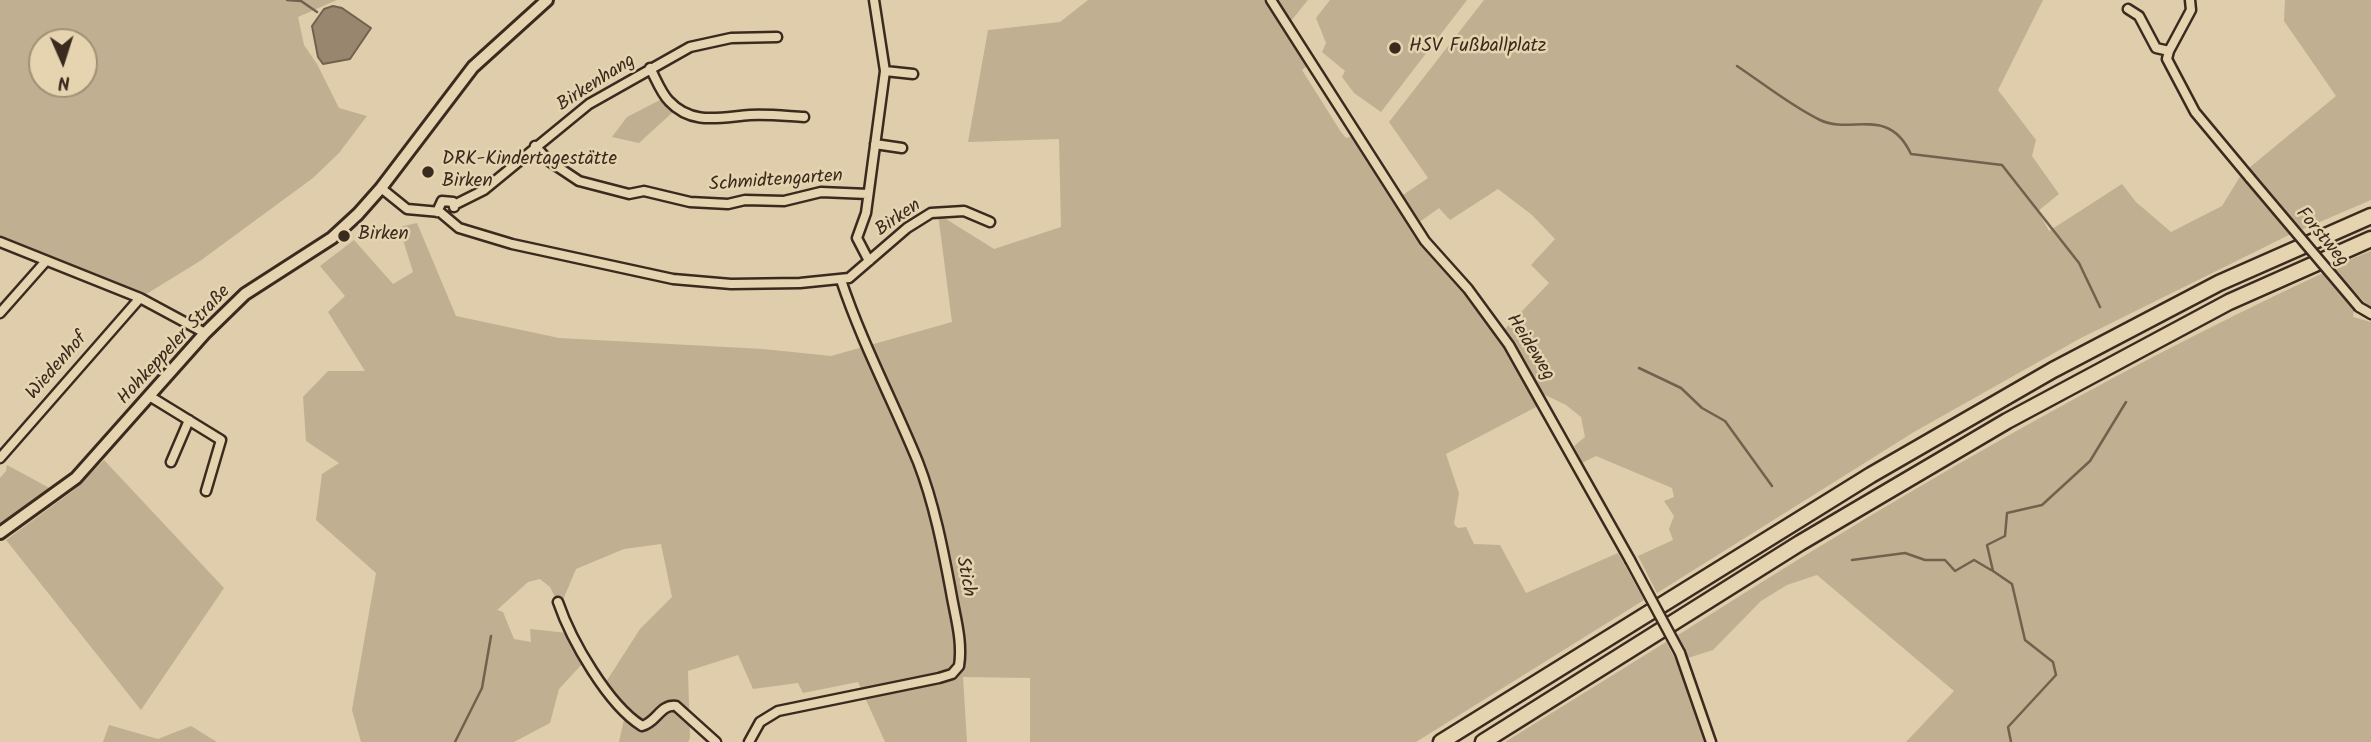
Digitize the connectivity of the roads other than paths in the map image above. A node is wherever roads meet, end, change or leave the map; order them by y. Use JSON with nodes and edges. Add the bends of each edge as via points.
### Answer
{"nodes":[{"id":1,"x":547,"y":0,"type":"edge"},
{"id":2,"x":874,"y":0,"type":"edge"},
{"id":3,"x":1271,"y":0,"type":"edge"},
{"id":4,"x":2190,"y":0,"type":"edge"},
{"id":5,"x":2128,"y":9,"type":"dead end"},
{"id":6,"x":777,"y":37,"type":"dead end"},
{"id":7,"x":2169,"y":51,"type":"junction"},
{"id":8,"x":650,"y":68,"type":"junction"},
{"id":9,"x":885,"y":71,"type":"junction"},
{"id":10,"x":913,"y":74,"type":"dead end"},
{"id":11,"x":804,"y":117,"type":"dead end"},
{"id":12,"x":875,"y":144,"type":"junction"},
{"id":13,"x":535,"y":146,"type":"junction"},
{"id":14,"x":902,"y":148,"type":"dead end"},
{"id":15,"x":381,"y":188,"type":"junction"},
{"id":16,"x":868,"y":194,"type":"junction"},
{"id":17,"x":454,"y":205,"type":"junction"},
{"id":18,"x":436,"y":212,"type":"junction"},
{"id":19,"x":2371,"y":216,"type":"edge"},
{"id":20,"x":449,"y":217,"type":"junction"},
{"id":21,"x":990,"y":222,"type":"dead end"},
{"id":22,"x":2371,"y":239,"type":"edge"},
{"id":23,"x":0,"y":242,"type":"edge"},
{"id":24,"x":46,"y":261,"type":"junction"},
{"id":25,"x":869,"y":261,"type":"junction"},
{"id":26,"x":841,"y":280,"type":"junction"},
{"id":27,"x":139,"y":298,"type":"junction"},
{"id":28,"x":0,"y":313,"type":"edge"},
{"id":29,"x":2371,"y":314,"type":"edge"},
{"id":30,"x":205,"y":333,"type":"junction"},
{"id":31,"x":151,"y":397,"type":"junction"},
{"id":32,"x":189,"y":420,"type":"junction"},
{"id":33,"x":0,"y":458,"type":"edge"},
{"id":34,"x":171,"y":462,"type":"dead end"},
{"id":35,"x":206,"y":491,"type":"dead end"},
{"id":36,"x":0,"y":533,"type":"edge"},
{"id":37,"x":558,"y":602,"type":"dead end"},
{"id":38,"x":716,"y":742,"type":"edge"},
{"id":39,"x":749,"y":742,"type":"edge"},
{"id":40,"x":1441,"y":742,"type":"edge"},
{"id":41,"x":1483,"y":742,"type":"edge"},
{"id":42,"x":1711,"y":742,"type":"edge"}],
"edges":[{"from":1,"to":15,"type":"street","name":"Hohkeppeler Straße","via":[[472,67]]},
{"from":2,"to":9,"type":"street","name":"Birken"},
{"from":3,"to":42,"type":"street","name":"Heideweg","bridge":true,"via":[[1425,241],[1487,313],[1508,345],[1680,653]]},
{"from":4,"to":7,"type":"street","via":[[2190,10]]},
{"from":5,"to":7,"type":"street","via":[[2139,16],[2156,48]]},
{"from":6,"to":8,"type":"street","name":"Birkenhang","via":[[711,41]]},
{"from":7,"to":29,"type":"street","name":"Forstweg","bridge":true,"via":[[2167,59],[2195,112],[2359,307]]},
{"from":8,"to":11,"type":"street","via":[[667,100],[700,119]]},
{"from":8,"to":13,"type":"street","name":"Birkenhang","via":[[589,104]]},
{"from":9,"to":10,"type":"street"},
{"from":9,"to":12,"type":"street","name":"Birken"},
{"from":12,"to":14,"type":"street"},
{"from":12,"to":16,"type":"street","name":"Birken"},
{"from":13,"to":16,"type":"street","name":"Schmidtengarten","via":[[579,181],[629,194],[644,191],[690,202],[728,204],[784,201],[821,192]]},
{"from":13,"to":17,"type":"street","name":"Birkenhang","via":[[484,190]]},
{"from":15,"to":18,"type":"street","via":[[408,209]]},
{"from":15,"to":30,"type":"street","name":"Hohkeppeler Straße","via":[[332,237],[245,294]]},
{"from":16,"to":25,"type":"street","name":"Birken","via":[[857,239]]},
{"from":17,"to":18,"type":"street","via":[[442,201]]},
{"from":17,"to":20,"type":"street"},
{"from":18,"to":20,"type":"street"},
{"from":19,"to":40,"type":"highway","via":[[2220,283],[2053,370],[1871,475]]},
{"from":20,"to":26,"type":"street","via":[[459,228],[512,244],[673,279],[761,285]]},
{"from":21,"to":25,"type":"street","name":"Birken","via":[[964,211],[931,213]]},
{"from":22,"to":41,"type":"highway","via":[[2229,302],[2007,421]]},
{"from":23,"to":24,"type":"street"},
{"from":24,"to":27,"type":"street"},
{"from":24,"to":28,"type":"street"},
{"from":25,"to":26,"type":"street","name":"Birken","via":[[856,275]]},
{"from":26,"to":39,"type":"street","name":"Stich","via":[[926,490],[946,567],[960,645],[959,666],[939,678],[778,711],[760,722]]},
{"from":27,"to":30,"type":"street"},
{"from":27,"to":33,"type":"street","name":"Wiedenhof"},
{"from":30,"to":31,"type":"street","name":"Hohkeppeler Straße"},
{"from":31,"to":32,"type":"street"},
{"from":31,"to":36,"type":"street","name":"Hohkeppeler Straße","via":[[76,478]]},
{"from":32,"to":34,"type":"street"},
{"from":32,"to":35,"type":"street","via":[[221,440]]},
{"from":37,"to":38,"type":"street","via":[[570,631],[625,715],[642,726],[663,708],[676,706]]}]}
